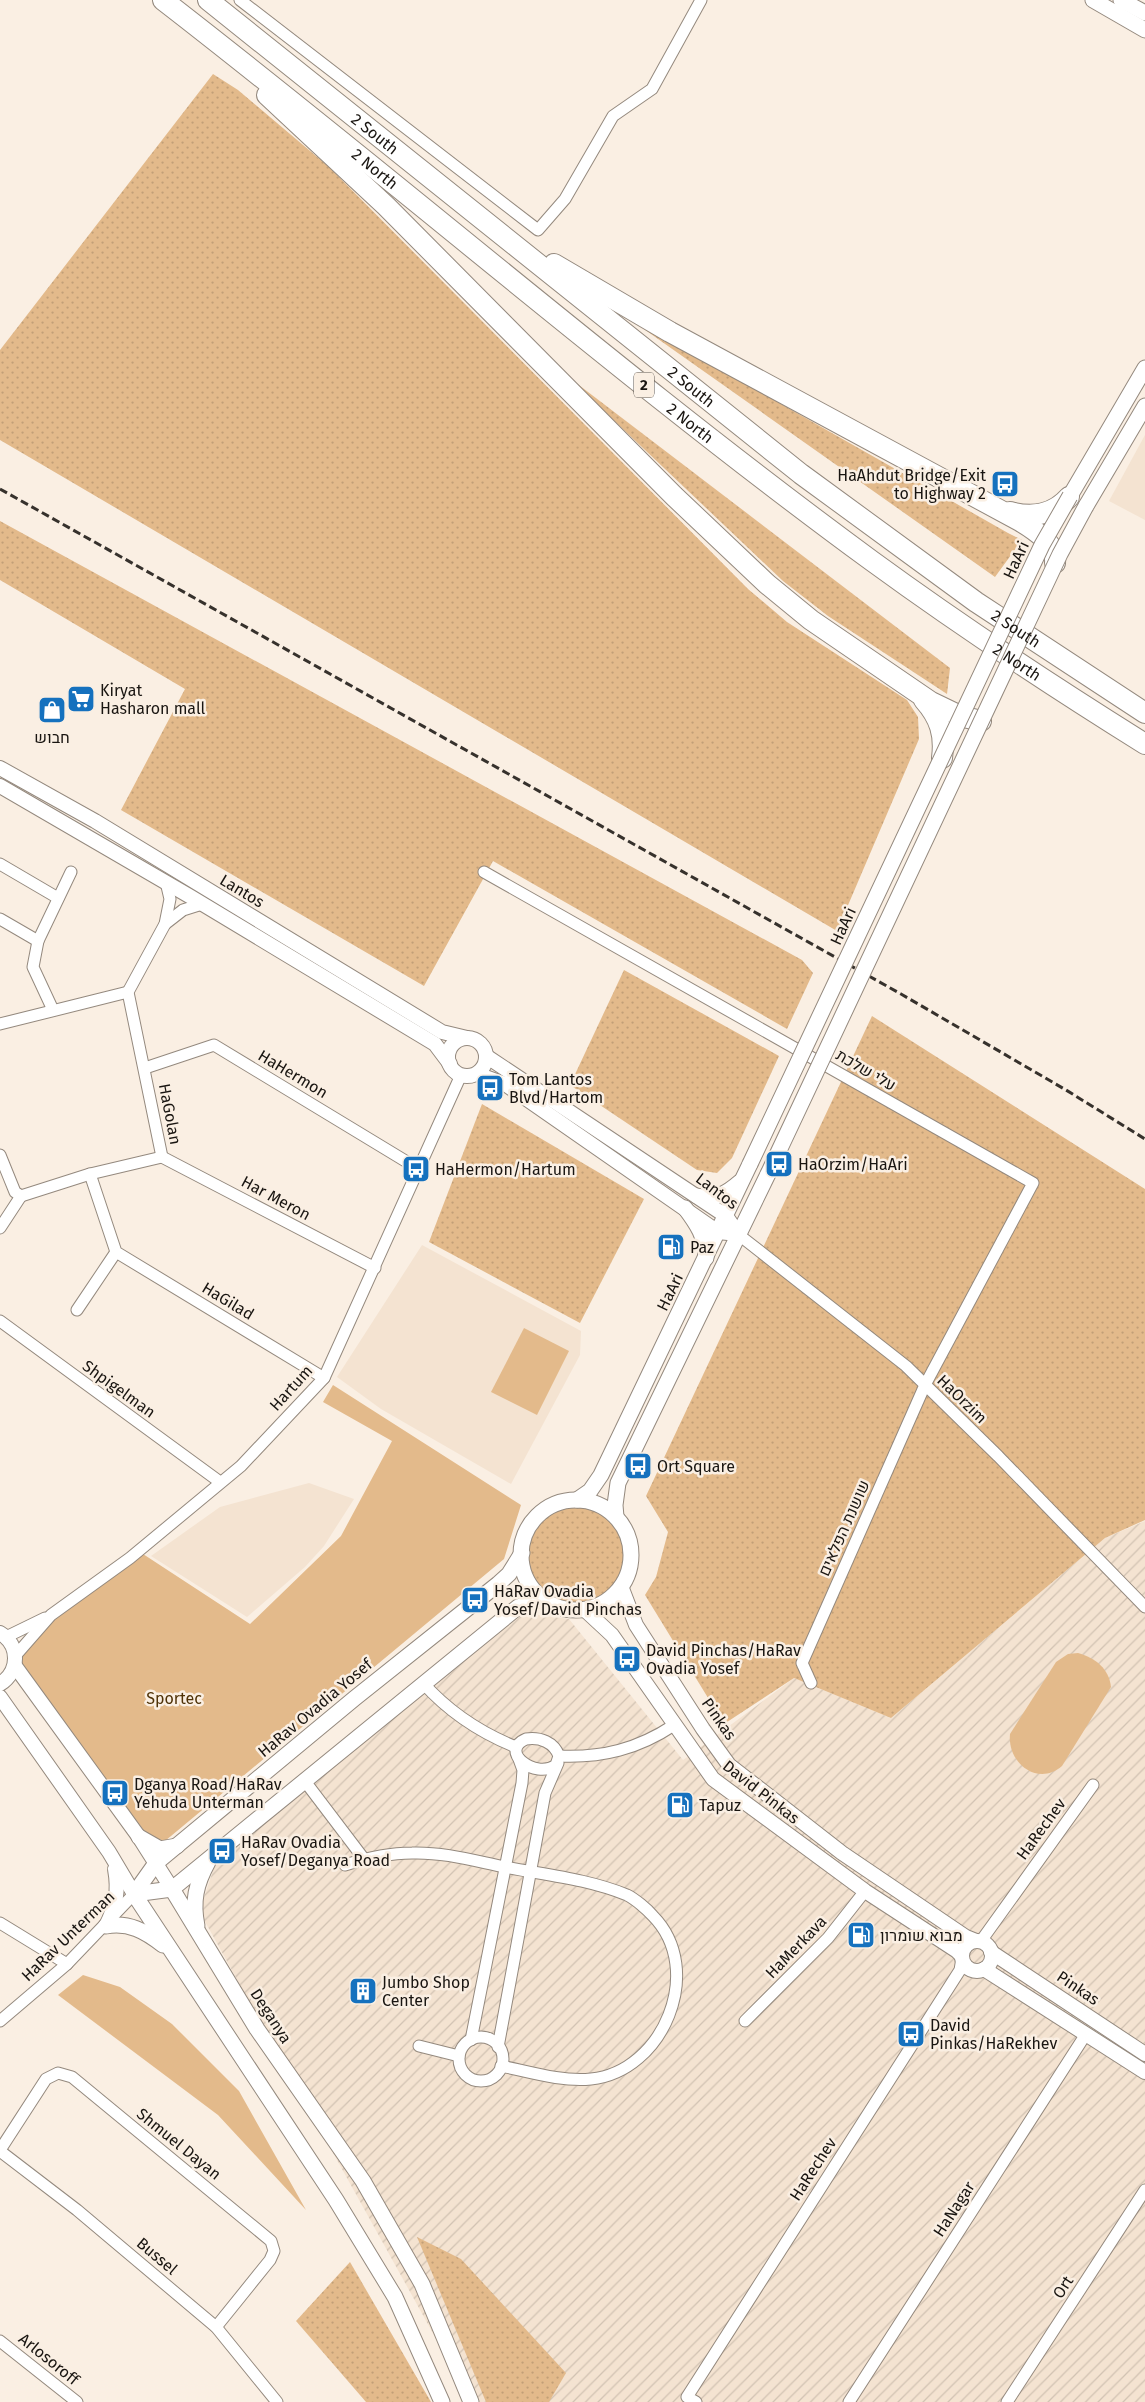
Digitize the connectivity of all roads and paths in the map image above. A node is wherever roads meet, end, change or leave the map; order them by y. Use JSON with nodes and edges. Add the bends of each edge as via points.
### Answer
{"nodes":[{"id":1,"x":162,"y":0,"type":"edge"},
{"id":2,"x":208,"y":0,"type":"edge"},
{"id":3,"x":240,"y":0,"type":"edge"},
{"id":4,"x":701,"y":0,"type":"edge"},
{"id":5,"x":1093,"y":0,"type":"edge"},
{"id":6,"x":1121,"y":0,"type":"edge"},
{"id":7,"x":180,"y":14,"type":"junction"},
{"id":8,"x":1145,"y":14,"type":"edge"},
{"id":9,"x":1145,"y":30,"type":"edge"},
{"id":10,"x":466,"y":207,"type":"junction"},
{"id":11,"x":1145,"y":368,"type":"edge"},
{"id":12,"x":1145,"y":406,"type":"edge"},
{"id":13,"x":1075,"y":500,"type":"junction"},
{"id":14,"x":991,"y":505,"type":"junction"},
{"id":15,"x":1045,"y":540,"type":"junction"},
{"id":16,"x":1055,"y":563,"type":"junction"},
{"id":17,"x":914,"y":690,"type":"junction"},
{"id":18,"x":1145,"y":713,"type":"edge"},
{"id":19,"x":962,"y":717,"type":"junction"},
{"id":20,"x":981,"y":721,"type":"junction"},
{"id":21,"x":1145,"y":744,"type":"edge"},
{"id":22,"x":942,"y":758,"type":"junction"},
{"id":23,"x":0,"y":768,"type":"edge"},
{"id":24,"x":0,"y":786,"type":"edge"},
{"id":25,"x":0,"y":864,"type":"edge"},
{"id":26,"x":71,"y":872,"type":"dead end"},
{"id":27,"x":484,"y":872,"type":"dead end"},
{"id":28,"x":166,"y":882,"type":"junction"},
{"id":29,"x":58,"y":898,"type":"junction"},
{"id":30,"x":202,"y":904,"type":"junction"},
{"id":31,"x":0,"y":919,"type":"edge"},
{"id":32,"x":165,"y":924,"type":"junction"},
{"id":33,"x":38,"y":941,"type":"junction"},
{"id":34,"x":128,"y":992,"type":"junction"},
{"id":35,"x":53,"y":1010,"type":"junction"},
{"id":36,"x":0,"y":1024,"type":"edge"},
{"id":37,"x":467,"y":1038,"type":"junction"},
{"id":38,"x":486,"y":1056,"type":"junction"},
{"id":39,"x":450,"y":1064,"type":"junction"},
{"id":40,"x":145,"y":1068,"type":"junction"},
{"id":41,"x":476,"y":1074,"type":"junction"},
{"id":42,"x":461,"y":1075,"type":"junction"},
{"id":43,"x":0,"y":1155,"type":"edge"},
{"id":44,"x":162,"y":1157,"type":"junction"},
{"id":45,"x":417,"y":1168,"type":"junction"},
{"id":46,"x":90,"y":1174,"type":"junction"},
{"id":47,"x":743,"y":1180,"type":"junction"},
{"id":48,"x":21,"y":1196,"type":"junction"},
{"id":49,"x":697,"y":1196,"type":"junction"},
{"id":50,"x":685,"y":1208,"type":"junction"},
{"id":51,"x":726,"y":1216,"type":"junction"},
{"id":52,"x":0,"y":1228,"type":"edge"},
{"id":53,"x":718,"y":1232,"type":"junction"},
{"id":54,"x":739,"y":1234,"type":"junction"},
{"id":55,"x":116,"y":1252,"type":"junction"},
{"id":56,"x":706,"y":1258,"type":"junction"},
{"id":57,"x":374,"y":1268,"type":"junction"},
{"id":58,"x":77,"y":1310,"type":"dead end"},
{"id":59,"x":0,"y":1321,"type":"edge"},
{"id":60,"x":324,"y":1378,"type":"junction"},
{"id":61,"x":925,"y":1385,"type":"junction"},
{"id":62,"x":220,"y":1482,"type":"junction"},
{"id":63,"x":577,"y":1500,"type":"junction"},
{"id":64,"x":616,"y":1517,"type":"junction"},
{"id":65,"x":522,"y":1553,"type":"junction"},
{"id":66,"x":621,"y":1586,"type":"junction"},
{"id":67,"x":543,"y":1598,"type":"junction"},
{"id":68,"x":1145,"y":1606,"type":"edge"},
{"id":69,"x":584,"y":1609,"type":"junction"},
{"id":70,"x":51,"y":1615,"type":"junction"},
{"id":71,"x":3,"y":1635,"type":"edge"},
{"id":72,"x":15,"y":1661,"type":"junction"},
{"id":73,"x":423,"y":1683,"type":"junction"},
{"id":74,"x":812,"y":1683,"type":"dead end"},
{"id":75,"x":0,"y":1684,"type":"edge"},
{"id":76,"x":0,"y":1697,"type":"edge"},
{"id":77,"x":674,"y":1725,"type":"junction"},
{"id":78,"x":516,"y":1747,"type":"junction"},
{"id":79,"x":519,"y":1759,"type":"junction"},
{"id":80,"x":559,"y":1760,"type":"junction"},
{"id":81,"x":304,"y":1780,"type":"junction"},
{"id":82,"x":1093,"y":1785,"type":"dead end"},
{"id":83,"x":139,"y":1837,"type":"junction"},
{"id":84,"x":178,"y":1845,"type":"junction"},
{"id":85,"x":109,"y":1852,"type":"junction"},
{"id":86,"x":212,"y":1855,"type":"junction"},
{"id":87,"x":364,"y":1859,"type":"junction"},
{"id":88,"x":156,"y":1863,"type":"junction"},
{"id":89,"x":345,"y":1865,"type":"dead end"},
{"id":90,"x":506,"y":1867,"type":"junction"},
{"id":91,"x":530,"y":1871,"type":"junction"},
{"id":92,"x":172,"y":1889,"type":"junction"},
{"id":93,"x":865,"y":1891,"type":"junction"},
{"id":94,"x":134,"y":1894,"type":"junction"},
{"id":95,"x":0,"y":1923,"type":"edge"},
{"id":96,"x":106,"y":1926,"type":"junction"},
{"id":97,"x":199,"y":1935,"type":"junction"},
{"id":98,"x":979,"y":1941,"type":"junction"},
{"id":99,"x":172,"y":1952,"type":"junction"},
{"id":100,"x":991,"y":1952,"type":"junction"},
{"id":101,"x":962,"y":1957,"type":"junction"},
{"id":102,"x":67,"y":1964,"type":"junction"},
{"id":103,"x":984,"y":1968,"type":"junction"},
{"id":104,"x":0,"y":2021,"type":"edge"},
{"id":105,"x":745,"y":2021,"type":"dead end"},
{"id":106,"x":1086,"y":2034,"type":"junction"},
{"id":107,"x":471,"y":2040,"type":"junction"},
{"id":108,"x":419,"y":2046,"type":"dead end"},
{"id":109,"x":498,"y":2047,"type":"junction"},
{"id":110,"x":1145,"y":2054,"type":"edge"},
{"id":111,"x":459,"y":2056,"type":"junction"},
{"id":112,"x":501,"y":2066,"type":"junction"},
{"id":113,"x":1145,"y":2072,"type":"edge"},
{"id":114,"x":0,"y":2151,"type":"edge"},
{"id":115,"x":1145,"y":2190,"type":"edge"},
{"id":116,"x":216,"y":2327,"type":"junction"},
{"id":117,"x":0,"y":2341,"type":"edge"},
{"id":118,"x":692,"y":2399,"type":"edge"},
{"id":119,"x":77,"y":2402,"type":"edge"},
{"id":120,"x":277,"y":2402,"type":"edge"},
{"id":121,"x":442,"y":2402,"type":"edge"},
{"id":122,"x":471,"y":2402,"type":"edge"},
{"id":123,"x":849,"y":2402,"type":"edge"},
{"id":124,"x":1007,"y":2402,"type":"edge"}],
"edges":[{"from":1,"to":7,"type":"highway","name":"2 North","number":"2"},
{"from":2,"to":10,"type":"highway","name":"2 South","number":"2"},
{"from":3,"to":4,"type":"street","via":[[538,230],[565,200],[613,116],[652,89]]},
{"from":5,"to":9,"type":"main road"},
{"from":6,"to":8,"type":"main road"},
{"from":7,"to":17,"type":"highway","via":[[386,206],[739,560],[796,608]]},
{"from":7,"to":21,"type":"highway","name":"2 North","number":"2","via":[[290,98],[658,396],[829,529],[1006,655]]},
{"from":10,"to":14,"type":"highway","via":[[653,323]]},
{"from":10,"to":18,"type":"highway","name":"2 South","number":"2","via":[[687,386],[844,507],[983,608]]},
{"from":11,"to":13,"type":"main road","name":"HaAri"},
{"from":12,"to":13,"type":"main road","name":"HaAri"},
{"from":13,"to":14,"type":"highway","via":[[1043,514],[1021,514]]},
{"from":13,"to":15,"type":"main road","name":"HaAri","bridge":true},
{"from":13,"to":16,"type":"main road","name":"HaAri","bridge":true},
{"from":14,"to":15,"type":"highway","via":[[1028,526]]},
{"from":15,"to":16,"type":"highway","via":[[1054,554]]},
{"from":15,"to":19,"type":"main road","name":"HaAri","bridge":true},
{"from":16,"to":20,"type":"main road","name":"HaAri","bridge":true},
{"from":17,"to":19,"type":"highway"},
{"from":17,"to":22,"type":"highway","bridge":true,"via":[[928,704],[940,725],[944,740]]},
{"from":19,"to":20,"type":"highway"},
{"from":19,"to":22,"type":"main road","name":"HaAri","bridge":true},
{"from":20,"to":54,"type":"main road","name":"HaAri","bridge":true},
{"from":22,"to":47,"type":"main road","name":"HaAri","bridge":true},
{"from":23,"to":37,"type":"street","name":"Lantos","via":[[95,821],[442,1032]]},
{"from":24,"to":28,"type":"street","name":"Lantos"},
{"from":25,"to":29,"type":"street"},
{"from":26,"to":29,"type":"street"},
{"from":27,"to":61,"type":"street","name":"עלי שלכת","via":[[1033,1183]]},
{"from":28,"to":30,"type":"street","name":"Lantos"},
{"from":28,"to":32,"type":"street","via":[[170,899]]},
{"from":29,"to":33,"type":"street"},
{"from":30,"to":32,"type":"street","via":[[183,910]]},
{"from":30,"to":39,"type":"street","name":"Lantos","via":[[435,1044]]},
{"from":31,"to":33,"type":"street"},
{"from":32,"to":34,"type":"street"},
{"from":33,"to":35,"type":"street","via":[[33,967]]},
{"from":34,"to":35,"type":"street"},
{"from":34,"to":40,"type":"street","name":"HaGolan"},
{"from":35,"to":36,"type":"street"},
{"from":37,"to":38,"type":"street","via":[[478,1042]]},
{"from":37,"to":39,"type":"street","via":[[452,1046]]},
{"from":38,"to":41,"type":"street","via":[[484,1066]]},
{"from":38,"to":49,"type":"street","name":"Lantos"},
{"from":39,"to":42,"type":"street"},
{"from":40,"to":44,"type":"street","name":"HaGolan"},
{"from":40,"to":45,"type":"street","name":"HaHermon","via":[[214,1045]]},
{"from":41,"to":42,"type":"street"},
{"from":41,"to":50,"type":"street","name":"Lantos","via":[[505,1084]]},
{"from":42,"to":45,"type":"street","name":"Hartum"},
{"from":43,"to":48,"type":"street","via":[[15,1192]]},
{"from":44,"to":46,"type":"street","name":"HaGolan"},
{"from":44,"to":57,"type":"street","name":"Har Meron"},
{"from":45,"to":57,"type":"street","name":"Hartum"},
{"from":46,"to":48,"type":"street","name":"HaGolan"},
{"from":46,"to":55,"type":"street"},
{"from":47,"to":49,"type":"main road","via":[[723,1195]]},
{"from":47,"to":51,"type":"main road","name":"HaAri"},
{"from":48,"to":52,"type":"street"},
{"from":49,"to":51,"type":"street","name":"Lantos"},
{"from":50,"to":53,"type":"street","name":"Lantos"},
{"from":50,"to":56,"type":"main road","via":[[700,1230]]},
{"from":51,"to":53,"type":"main road","name":"HaAri"},
{"from":51,"to":54,"type":"street","name":"Lantos"},
{"from":53,"to":54,"type":"street","name":"Lantos"},
{"from":53,"to":56,"type":"main road","name":"HaAri"},
{"from":54,"to":61,"type":"street","name":"HaOrzim","via":[[906,1366]]},
{"from":54,"to":64,"type":"main road","name":"HaAri","via":[[618,1482]]},
{"from":55,"to":58,"type":"street"},
{"from":55,"to":60,"type":"street","name":"HaGilad"},
{"from":56,"to":63,"type":"main road","name":"HaAri","via":[[601,1475],[590,1492]]},
{"from":57,"to":60,"type":"street","name":"Hartum"},
{"from":59,"to":62,"type":"street","name":"Shpigelman"},
{"from":60,"to":62,"type":"street","name":"Hartum","via":[[241,1466]]},
{"from":61,"to":68,"type":"street","name":"HaOrzim"},
{"from":61,"to":74,"type":"street","name":"שושנת הפלאים","via":[[802,1664]]},
{"from":62,"to":70,"type":"street","name":"Hartum","via":[[130,1558]]},
{"from":63,"to":64,"type":"main road","via":[[602,1506]]},
{"from":63,"to":65,"type":"main road","via":[[552,1506],[539,1515],[528,1529]]},
{"from":64,"to":66,"type":"main road","via":[[630,1547],[630,1564]]},
{"from":65,"to":67,"type":"main road","via":[[527,1579]]},
{"from":65,"to":84,"type":"main road","name":"HaRav Ovadia Yosef","via":[[509,1574],[498,1584]]},
{"from":66,"to":69,"type":"main road","via":[[607,1600]]},
{"from":66,"to":98,"type":"street","name":"Pinkas","via":[[636,1625],[729,1765],[842,1854],[966,1937]]},
{"from":67,"to":69,"type":"main road","via":[[567,1609]]},
{"from":67,"to":73,"type":"main road","via":[[518,1607]]},
{"from":69,"to":77,"type":"street","name":"David Pinkas","via":[[612,1635]]},
{"from":70,"to":71,"type":"street","name":"Hartum"},
{"from":70,"to":72,"type":"street","name":"Hartum"},
{"from":71,"to":72,"type":"street","name":"Deganya","via":[[14,1648]]},
{"from":72,"to":75,"type":"street","via":[[9,1677]]},
{"from":72,"to":83,"type":"street","name":"Deganya"},
{"from":73,"to":78,"type":"street","via":[[468,1722]]},
{"from":73,"to":81,"type":"main road"},
{"from":76,"to":85,"type":"street"},
{"from":77,"to":80,"type":"street","via":[[648,1741],[621,1751]]},
{"from":77,"to":93,"type":"street","name":"David Pinkas","via":[[713,1779]]},
{"from":78,"to":79,"type":"street"},
{"from":78,"to":80,"type":"street","via":[[526,1739],[539,1739],[552,1745]]},
{"from":79,"to":80,"type":"street","via":[[540,1770],[549,1769]]},
{"from":79,"to":90,"type":"street","via":[[522,1781]]},
{"from":80,"to":91,"type":"street","via":[[545,1793]]},
{"from":81,"to":86,"type":"main road"},
{"from":81,"to":87,"type":"street"},
{"from":82,"to":98,"type":"street","name":"HaRechev"},
{"from":83,"to":84,"type":"main road","via":[[160,1849]]},
{"from":83,"to":88,"type":"street","name":"Deganya"},
{"from":84,"to":88,"type":"main road","name":"HaRav Ovadia Yosef"},
{"from":85,"to":94,"type":"street"},
{"from":85,"to":96,"type":"street","via":[[118,1885],[114,1909]]},
{"from":86,"to":92,"type":"main road"},
{"from":86,"to":97,"type":"main road","via":[[197,1884],[194,1899]]},
{"from":87,"to":89,"type":"street"},
{"from":87,"to":90,"type":"street","via":[[402,1853],[432,1854]]},
{"from":88,"to":92,"type":"street","name":"Deganya"},
{"from":88,"to":94,"type":"main road","name":"HaRav Ovadia Yosef"},
{"from":90,"to":91,"type":"street"},
{"from":90,"to":107,"type":"street"},
{"from":91,"to":109,"type":"street"},
{"from":91,"to":112,"type":"street","via":[[593,1884],[629,1896],[654,1917],[670,1943],[676,1972],[674,2001],[664,2029],[646,2052],[622,2070],[591,2079],[555,2077]]},
{"from":92,"to":94,"type":"main road"},
{"from":92,"to":97,"type":"main road","name":"Deganya"},
{"from":93,"to":101,"type":"street","name":"David Pinkas"},
{"from":93,"to":105,"type":"street","name":"HaMerkava","via":[[828,1938]]},
{"from":94,"to":96,"type":"street","name":"HaRav Unterman"},
{"from":94,"to":99,"type":"main road"},
{"from":95,"to":102,"type":"street"},
{"from":96,"to":99,"type":"main road","via":[[129,1925],[150,1935]]},
{"from":96,"to":102,"type":"street","name":"HaRav Unterman"},
{"from":97,"to":122,"type":"main road","name":"Deganya","via":[[257,2029],[363,2180],[422,2284]]},
{"from":98,"to":100,"type":"street"},
{"from":98,"to":101,"type":"street","via":[[967,1944]]},
{"from":99,"to":121,"type":"main road","via":[[336,2200],[394,2297]]},
{"from":100,"to":103,"type":"street","via":[[991,1961]]},
{"from":100,"to":110,"type":"street","name":"Pinkas"},
{"from":101,"to":103,"type":"street","via":[[972,1970]]},
{"from":101,"to":118,"type":"street","name":"HaRechev","via":[[960,1970]]},
{"from":102,"to":104,"type":"street","name":"HaRav Unterman"},
{"from":103,"to":106,"type":"street"},
{"from":106,"to":113,"type":"street"},
{"from":106,"to":123,"type":"street","name":"HaNagar"},
{"from":107,"to":109,"type":"street","via":[[488,2039]]},
{"from":107,"to":111,"type":"street","via":[[463,2046]]},
{"from":108,"to":111,"type":"street"},
{"from":109,"to":112,"type":"street","via":[[502,2056]]},
{"from":111,"to":112,"type":"street","via":[[463,2072],[477,2081],[493,2077]]},
{"from":114,"to":116,"type":"street","name":"Bussel","via":[[77,2210]]},
{"from":114,"to":116,"type":"street","name":"Shmuel Dayan","via":[[46,2079],[58,2073],[72,2077],[271,2240],[274,2251],[270,2260]]},
{"from":115,"to":124,"type":"street","name":"Ort"},
{"from":116,"to":120,"type":"street","name":"Bussel"},
{"from":117,"to":119,"type":"street","name":"Arlosoroff"}]}
